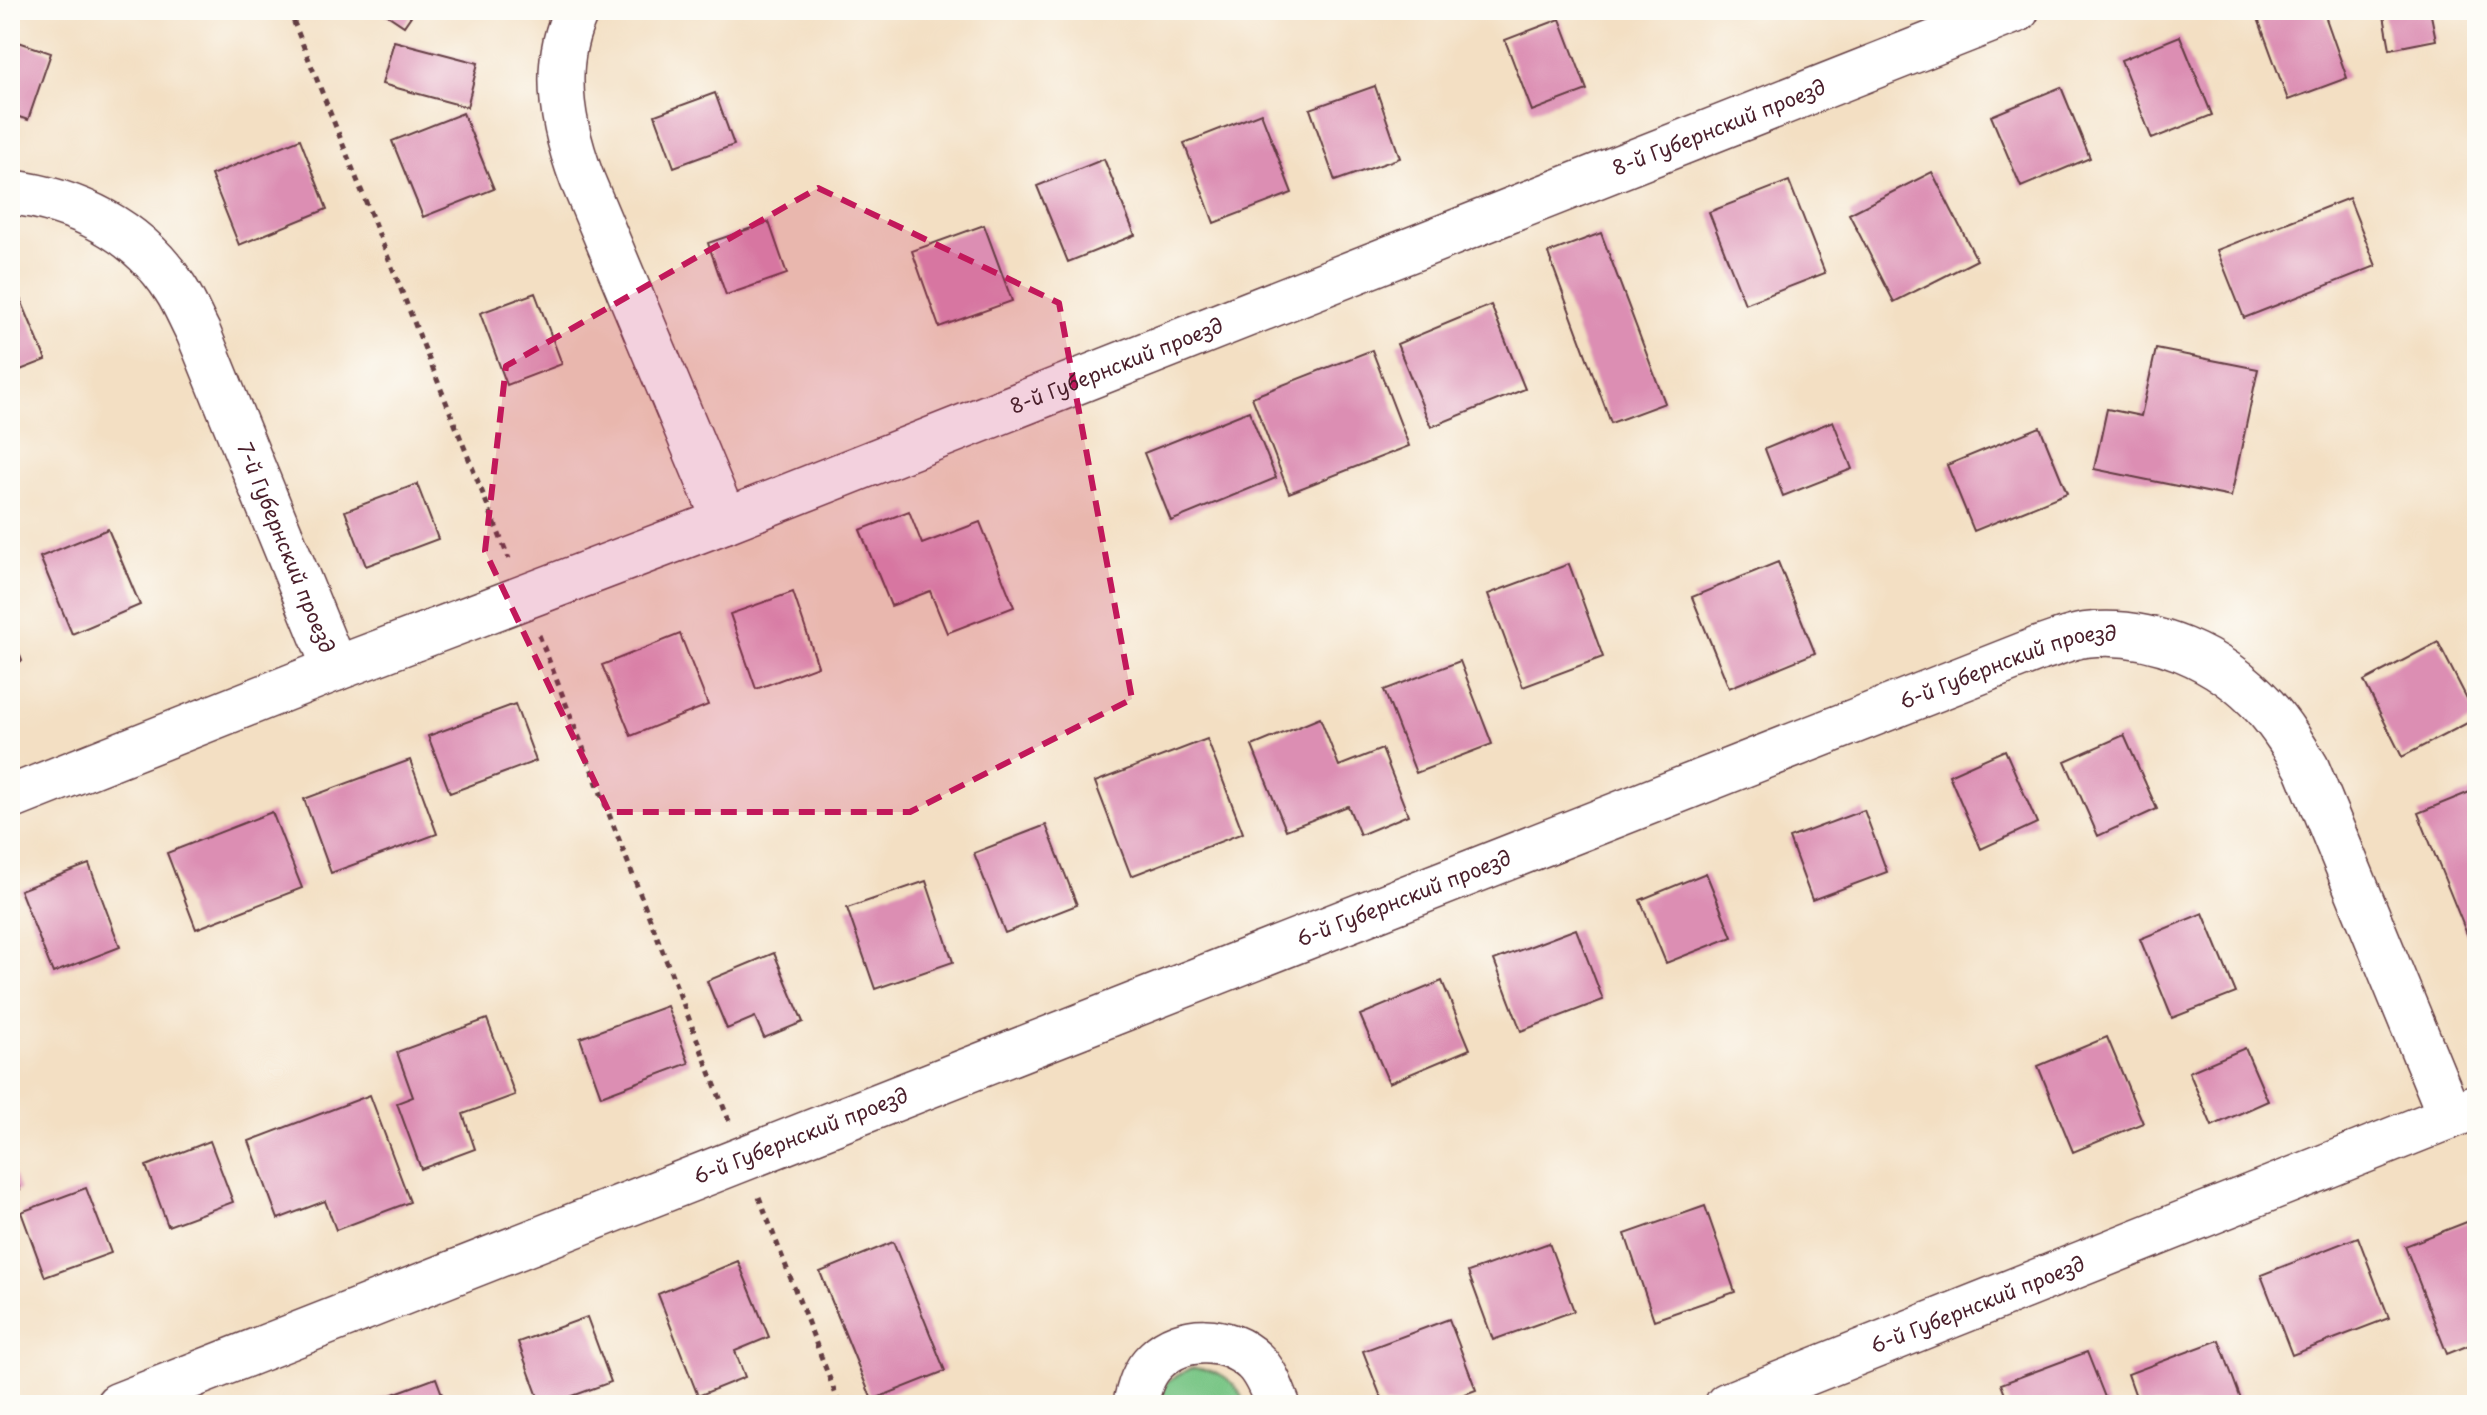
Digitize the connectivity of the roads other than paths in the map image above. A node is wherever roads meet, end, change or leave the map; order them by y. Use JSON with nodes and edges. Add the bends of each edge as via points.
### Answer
{"nodes":[{"id":1,"x":577,"y":10,"type":"edge"},
{"id":2,"x":2017,"y":10,"type":"edge"},
{"id":3,"x":10,"y":192,"type":"edge"},
{"id":4,"x":725,"y":521,"type":"junction"},
{"id":5,"x":335,"y":669,"type":"junction"},
{"id":6,"x":10,"y":798,"type":"edge"},
{"id":7,"x":2463,"y":1111,"type":"edge"},
{"id":8,"x":118,"y":1405,"type":"edge"},
{"id":9,"x":1135,"y":1405,"type":"edge"},
{"id":10,"x":1278,"y":1405,"type":"edge"},
{"id":11,"x":1727,"y":1405,"type":"edge"}],
"edges":[{"from":1,"to":4,"type":"street","via":[[563,57],[561,99],[568,140]]},
{"from":2,"to":4,"type":"street","name":"8-й Губернский проезд"},
{"from":3,"to":5,"type":"street","name":"7-й Губернский проезд","via":[[80,208],[117,228],[149,255],[175,288],[198,332]]},
{"from":4,"to":5,"type":"street","name":"8-й Губернский проезд"},
{"from":5,"to":6,"type":"street","name":"7-й Губернский проезд"},
{"from":7,"to":8,"type":"street","name":"6-й Губернский проезд","via":[[2287,734],[2263,705],[2213,665],[2166,643],[2129,634],[2083,635]]},
{"from":7,"to":11,"type":"street","name":"6-й Губернский проезд"},
{"from":9,"to":10,"type":"street","via":[[1141,1382],[1156,1360],[1179,1345],[1207,1340],[1233,1346],[1256,1362]]}]}
